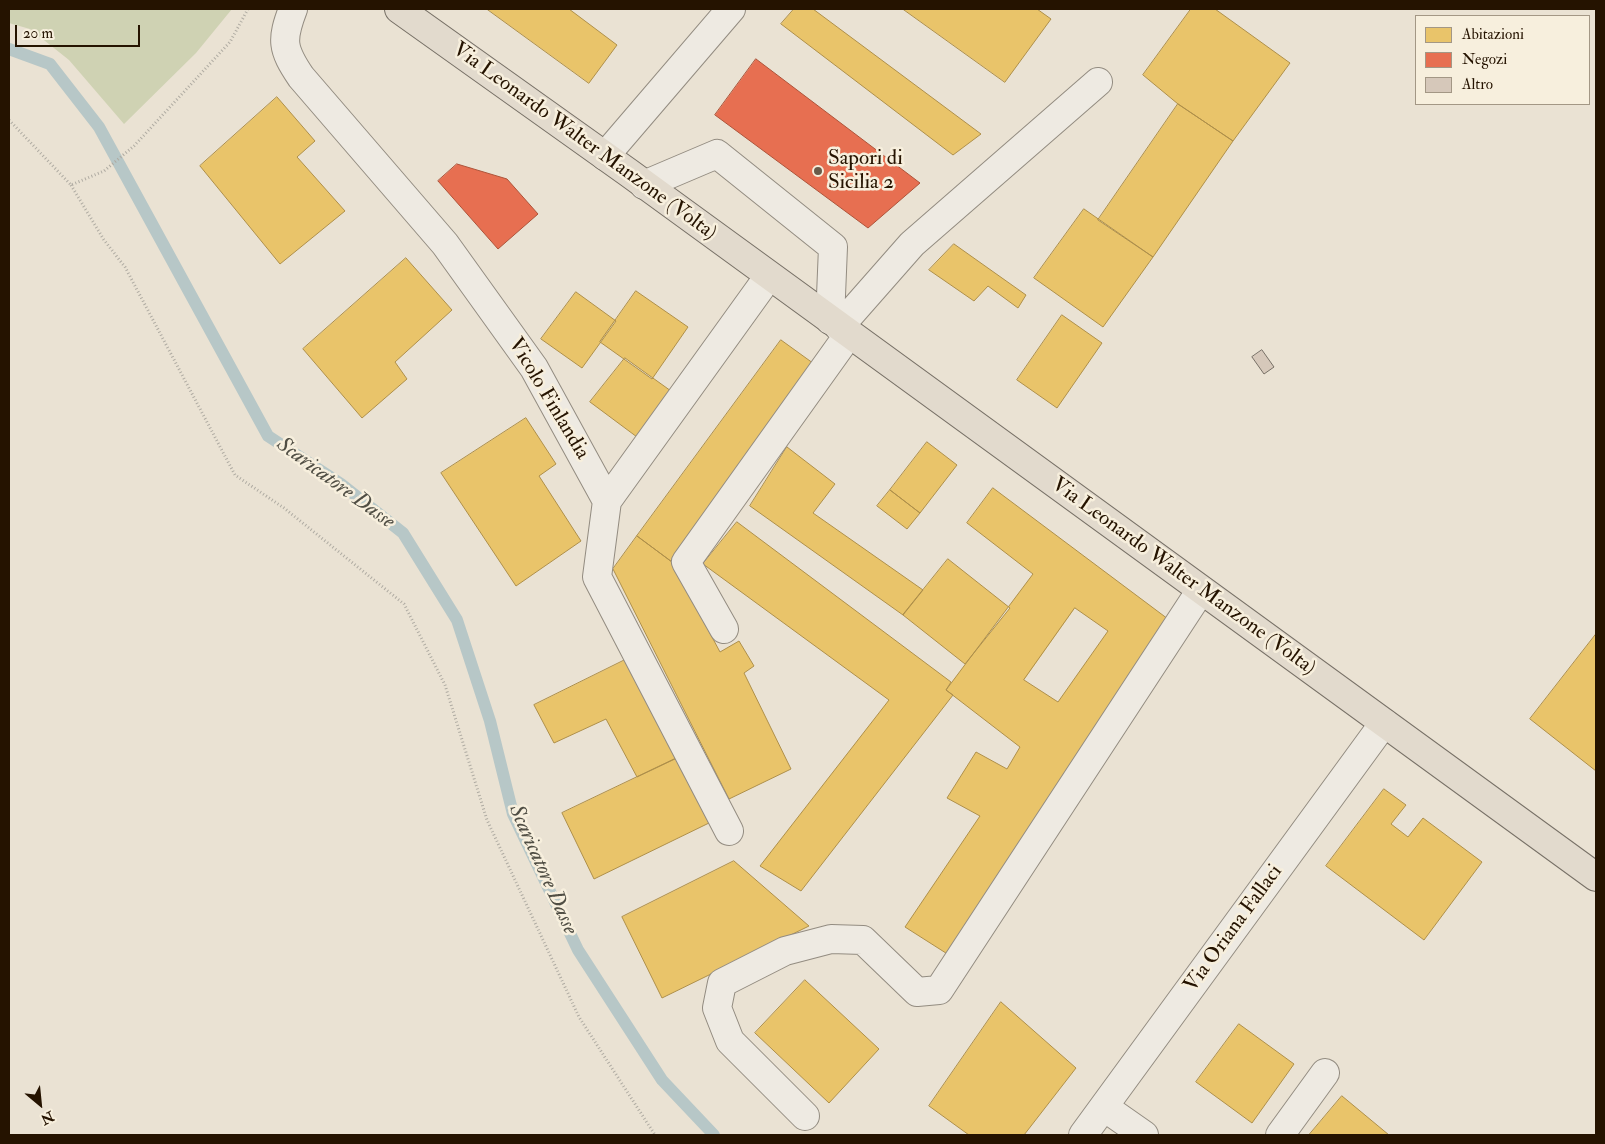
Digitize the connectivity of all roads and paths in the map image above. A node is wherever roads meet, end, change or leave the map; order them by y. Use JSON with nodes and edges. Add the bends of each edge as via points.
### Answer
{"nodes":[{"id":1,"x":248,"y":9,"type":"edge"},
{"id":2,"x":293,"y":9,"type":"edge"},
{"id":3,"x":399,"y":9,"type":"edge"},
{"id":4,"x":730,"y":9,"type":"edge"},
{"id":5,"x":1098,"y":82,"type":"dead end"},
{"id":6,"x":9,"y":120,"type":"edge"},
{"id":7,"x":604,"y":156,"type":"junction"},
{"id":8,"x":72,"y":184,"type":"junction"},
{"id":9,"x":644,"y":185,"type":"junction"},
{"id":10,"x":769,"y":276,"type":"junction"},
{"id":11,"x":839,"y":327,"type":"junction"},
{"id":12,"x":606,"y":501,"type":"junction"},
{"id":13,"x":1201,"y":590,"type":"junction"},
{"id":14,"x":724,"y":629,"type":"dead end"},
{"id":15,"x":1384,"y":723,"type":"junction"},
{"id":16,"x":729,"y":831,"type":"dead end"},
{"id":17,"x":1596,"y":877,"type":"edge"},
{"id":18,"x":1325,"y":1073,"type":"dead end"},
{"id":19,"x":1104,"y":1106,"type":"junction"},
{"id":20,"x":805,"y":1116,"type":"dead end"},
{"id":21,"x":655,"y":1135,"type":"edge"},
{"id":22,"x":1084,"y":1135,"type":"edge"},
{"id":23,"x":1144,"y":1135,"type":"edge"},
{"id":24,"x":1280,"y":1135,"type":"edge"}],
"edges":[{"from":1,"to":8,"type":"path","via":[[230,42],[134,146],[104,171]]},
{"from":2,"to":12,"type":"street","name":"Vicolo Finlandia","via":[[285,30],[287,56],[301,77],[445,244],[484,298],[534,368]]},
{"from":3,"to":7,"type":"main road","name":"Via Leonardo Walter Manzone (Volta)"},
{"from":4,"to":7,"type":"street"},
{"from":5,"to":11,"type":"street","via":[[912,244]]},
{"from":6,"to":8,"type":"path"},
{"from":7,"to":9,"type":"main road","name":"Via Leonardo Walter Manzone (Volta)"},
{"from":8,"to":21,"type":"path","via":[[104,240],[125,267],[234,476],[284,508],[404,604],[444,685],[487,820],[579,1017]]},
{"from":9,"to":10,"type":"main road","name":"Via Leonardo Walter Manzone (Volta)"},
{"from":9,"to":11,"type":"street","via":[[717,154],[833,247]]},
{"from":10,"to":11,"type":"main road","name":"Via Leonardo Walter Manzone (Volta)"},
{"from":10,"to":12,"type":"street"},
{"from":11,"to":13,"type":"main road","name":"Via Leonardo Walter Manzone (Volta)"},
{"from":11,"to":14,"type":"street","via":[[686,562]]},
{"from":12,"to":16,"type":"street","via":[[596,577]]},
{"from":13,"to":15,"type":"main road","name":"Via Leonardo Walter Manzone (Volta)"},
{"from":13,"to":20,"type":"street","via":[[939,990],[918,992],[863,940],[831,939],[785,951],[722,983],[717,1008],[730,1041]]},
{"from":15,"to":17,"type":"main road","name":"Via Leonardo Walter Manzone (Volta)"},
{"from":15,"to":19,"type":"street","name":"Via Oriana Fallaci"},
{"from":18,"to":24,"type":"street"},
{"from":19,"to":22,"type":"street","name":"Via Oriana Fallaci"},
{"from":19,"to":23,"type":"street"}]}
